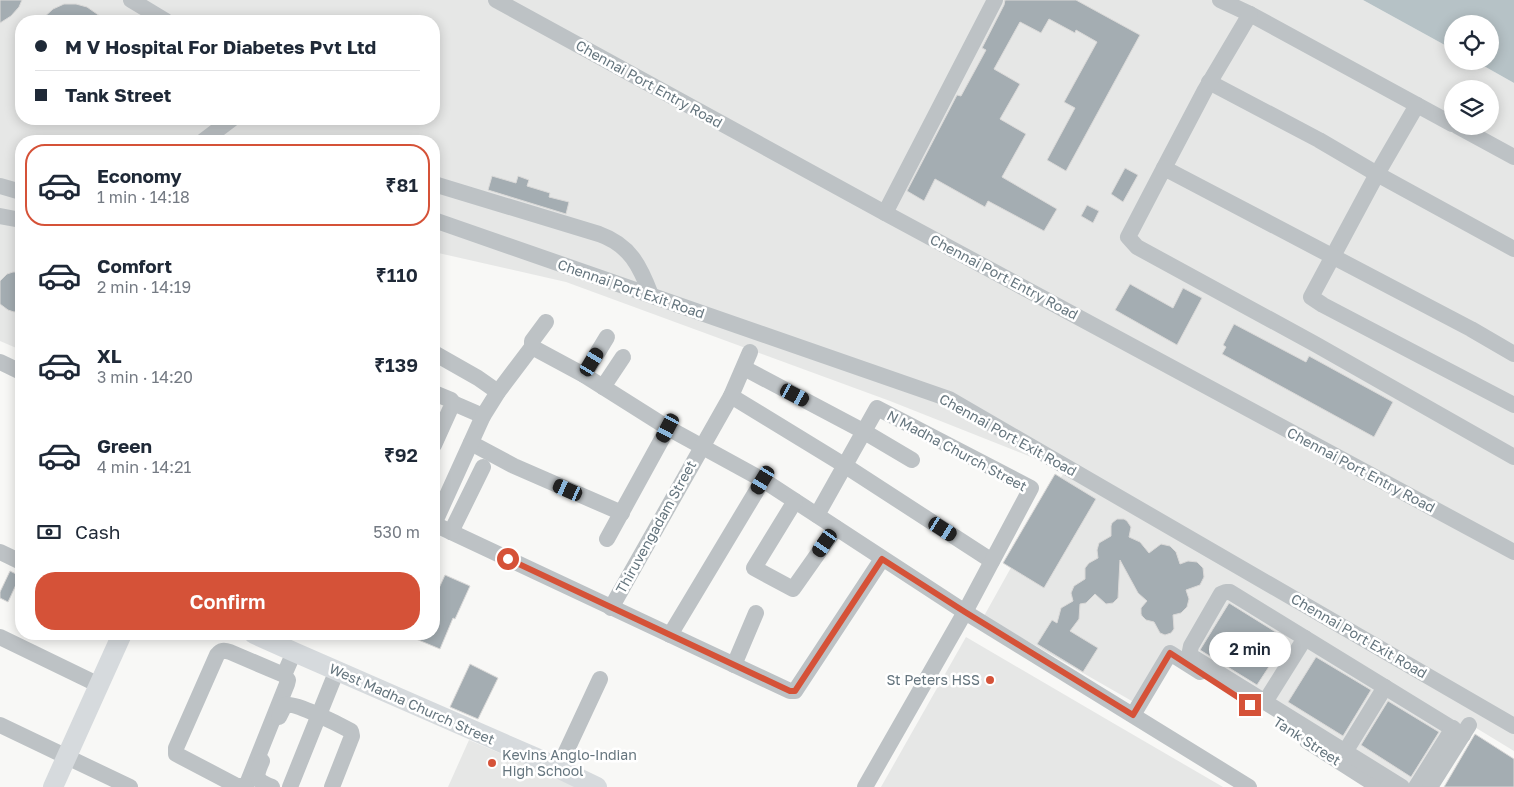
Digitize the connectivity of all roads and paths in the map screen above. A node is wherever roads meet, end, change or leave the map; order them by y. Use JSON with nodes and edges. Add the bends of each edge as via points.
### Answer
{"nodes":[{"id":1,"x":131,"y":0,"type":"edge"},
{"id":2,"x":496,"y":0,"type":"edge"},
{"id":3,"x":995,"y":0,"type":"edge"},
{"id":4,"x":1220,"y":0,"type":"edge"},
{"id":5,"x":1250,"y":14,"type":"junction"},
{"id":6,"x":156,"y":15,"type":"edge"},
{"id":7,"x":1209,"y":82,"type":"junction"},
{"id":8,"x":1417,"y":104,"type":"junction"},
{"id":9,"x":1444,"y":119,"type":"edge"},
{"id":10,"x":224,"y":125,"type":"edge"},
{"id":11,"x":211,"y":135,"type":"edge"},
{"id":12,"x":1474,"y":135,"type":"edge"},
{"id":13,"x":1514,"y":157,"type":"edge"},
{"id":14,"x":1164,"y":168,"type":"junction"},
{"id":15,"x":1377,"y":174,"type":"junction"},
{"id":16,"x":0,"y":186,"type":"edge"},
{"id":17,"x":440,"y":186,"type":"edge"},
{"id":18,"x":15,"y":190,"type":"edge"},
{"id":19,"x":885,"y":213,"type":"junction"},
{"id":20,"x":0,"y":216,"type":"edge"},
{"id":21,"x":15,"y":219,"type":"edge"},
{"id":22,"x":440,"y":222,"type":"edge"},
{"id":23,"x":1514,"y":249,"type":"edge"},
{"id":24,"x":1334,"y":257,"type":"junction"},
{"id":25,"x":651,"y":296,"type":"junction"},
{"id":26,"x":546,"y":322,"type":"dead end"},
{"id":27,"x":607,"y":337,"type":"dead end"},
{"id":28,"x":532,"y":347,"type":"junction"},
{"id":29,"x":750,"y":352,"type":"dead end"},
{"id":30,"x":1514,"y":354,"type":"edge"},
{"id":31,"x":440,"y":356,"type":"edge"},
{"id":32,"x":623,"y":356,"type":"dead end"},
{"id":33,"x":0,"y":362,"type":"edge"},
{"id":34,"x":744,"y":368,"type":"junction"},
{"id":35,"x":15,"y":369,"type":"edge"},
{"id":36,"x":584,"y":375,"type":"junction"},
{"id":37,"x":603,"y":387,"type":"junction"},
{"id":38,"x":498,"y":392,"type":"junction"},
{"id":39,"x":440,"y":395,"type":"edge"},
{"id":40,"x":731,"y":396,"type":"junction"},
{"id":41,"x":453,"y":403,"type":"junction"},
{"id":42,"x":1514,"y":405,"type":"edge"},
{"id":43,"x":483,"y":416,"type":"junction"},
{"id":44,"x":668,"y":428,"type":"junction"},
{"id":45,"x":863,"y":431,"type":"junction"},
{"id":46,"x":440,"y":432,"type":"edge"},
{"id":47,"x":471,"y":443,"type":"junction"},
{"id":48,"x":702,"y":447,"type":"junction"},
{"id":49,"x":1514,"y":457,"type":"edge"},
{"id":50,"x":912,"y":460,"type":"dead end"},
{"id":51,"x":844,"y":465,"type":"junction"},
{"id":52,"x":483,"y":467,"type":"dead end"},
{"id":53,"x":763,"y":480,"type":"junction"},
{"id":54,"x":795,"y":501,"type":"junction"},
{"id":55,"x":440,"y":511,"type":"edge"},
{"id":56,"x":622,"y":513,"type":"junction"},
{"id":57,"x":817,"y":514,"type":"junction"},
{"id":58,"x":440,"y":527,"type":"edge"},
{"id":59,"x":836,"y":528,"type":"junction"},
{"id":60,"x":451,"y":532,"type":"junction"},
{"id":61,"x":607,"y":539,"type":"dead end"},
{"id":62,"x":0,"y":552,"type":"edge"},
{"id":63,"x":1514,"y":552,"type":"edge"},
{"id":64,"x":15,"y":559,"type":"edge"},
{"id":65,"x":882,"y":559,"type":"junction"},
{"id":66,"x":992,"y":561,"type":"junction"},
{"id":67,"x":611,"y":608,"type":"junction"},
{"id":68,"x":965,"y":612,"type":"junction"},
{"id":69,"x":756,"y":613,"type":"dead end"},
{"id":70,"x":670,"y":635,"type":"junction"},
{"id":71,"x":0,"y":637,"type":"edge"},
{"id":72,"x":1305,"y":638,"type":"junction"},
{"id":73,"x":119,"y":640,"type":"edge"},
{"id":74,"x":269,"y":640,"type":"edge"},
{"id":75,"x":294,"y":652,"type":"junction"},
{"id":76,"x":734,"y":665,"type":"junction"},
{"id":77,"x":337,"y":670,"type":"junction"},
{"id":78,"x":284,"y":674,"type":"junction"},
{"id":79,"x":600,"y":679,"type":"dead end"},
{"id":80,"x":99,"y":685,"type":"junction"},
{"id":81,"x":1385,"y":687,"type":"junction"},
{"id":82,"x":1265,"y":702,"type":"junction"},
{"id":83,"x":319,"y":715,"type":"junction"},
{"id":84,"x":1133,"y":715,"type":"junction"},
{"id":85,"x":0,"y":725,"type":"edge"},
{"id":86,"x":1514,"y":726,"type":"edge"},
{"id":87,"x":1462,"y":729,"type":"junction"},
{"id":88,"x":1345,"y":752,"type":"junction"},
{"id":89,"x":67,"y":757,"type":"junction"},
{"id":90,"x":558,"y":768,"type":"junction"},
{"id":91,"x":54,"y":787,"type":"edge"},
{"id":92,"x":130,"y":787,"type":"edge"},
{"id":93,"x":272,"y":787,"type":"edge"},
{"id":94,"x":290,"y":787,"type":"edge"},
{"id":95,"x":332,"y":787,"type":"edge"},
{"id":96,"x":597,"y":787,"type":"edge"},
{"id":97,"x":864,"y":787,"type":"edge"},
{"id":98,"x":1249,"y":787,"type":"edge"},
{"id":99,"x":1378,"y":787,"type":"edge"},
{"id":100,"x":1402,"y":787,"type":"edge"},
{"id":101,"x":1416,"y":787,"type":"edge"},
{"id":102,"x":1430,"y":787,"type":"edge"}],
"edges":[{"from":1,"to":6,"type":"street"},
{"from":2,"to":19,"type":"street","name":"Chennai Port Entry Road"},
{"from":3,"to":19,"type":"street"},
{"from":4,"to":5,"type":"street"},
{"from":5,"to":7,"type":"street"},
{"from":5,"to":8,"type":"street"},
{"from":7,"to":14,"type":"street"},
{"from":7,"to":15,"type":"street"},
{"from":8,"to":9,"type":"street"},
{"from":8,"to":15,"type":"street"},
{"from":10,"to":11,"type":"street"},
{"from":12,"to":13,"type":"street"},
{"from":14,"to":24,"type":"street"},
{"from":14,"to":49,"type":"street","via":[[1128,237],[1137,247]]},
{"from":15,"to":23,"type":"street"},
{"from":15,"to":24,"type":"street"},
{"from":16,"to":18,"type":"street"},
{"from":17,"to":25,"type":"street","via":[[614,241],[636,261]]},
{"from":19,"to":63,"type":"street","name":"Chennai Port Entry Road"},
{"from":20,"to":21,"type":"street"},
{"from":22,"to":25,"type":"street","name":"Chennai Port Exit Road"},
{"from":24,"to":30,"type":"street"},
{"from":24,"to":42,"type":"street","via":[[1312,297]]},
{"from":25,"to":86,"type":"street","name":"Chennai Port Exit Road","via":[[949,399]]},
{"from":26,"to":28,"type":"street","via":[[532,341]]},
{"from":27,"to":36,"type":"street"},
{"from":28,"to":36,"type":"street"},
{"from":28,"to":38,"type":"street"},
{"from":29,"to":34,"type":"street","name":"Thiruvengadam Street"},
{"from":31,"to":38,"type":"street"},
{"from":32,"to":37,"type":"street"},
{"from":33,"to":35,"type":"street"},
{"from":34,"to":40,"type":"street","name":"Thiruvengadam Street"},
{"from":34,"to":45,"type":"street"},
{"from":36,"to":37,"type":"street"},
{"from":37,"to":44,"type":"street"},
{"from":38,"to":43,"type":"street"},
{"from":39,"to":41,"type":"street"},
{"from":40,"to":48,"type":"street","name":"Thiruvengadam Street"},
{"from":40,"to":51,"type":"street"},
{"from":41,"to":43,"type":"street"},
{"from":41,"to":46,"type":"street"},
{"from":43,"to":47,"type":"street"},
{"from":44,"to":48,"type":"street"},
{"from":44,"to":56,"type":"street"},
{"from":45,"to":50,"type":"street"},
{"from":45,"to":51,"type":"street","name":"N Madha Church Street"},
{"from":45,"to":66,"type":"street","name":"N Madha Church Street","via":[[877,408],[1031,488]]},
{"from":47,"to":55,"type":"street"},
{"from":47,"to":56,"type":"street","via":[[514,466]]},
{"from":48,"to":53,"type":"street"},
{"from":48,"to":67,"type":"street","name":"Thiruvengadam Street"},
{"from":51,"to":57,"type":"street","name":"N Madha Church Street"},
{"from":51,"to":66,"type":"street"},
{"from":52,"to":60,"type":"street"},
{"from":53,"to":54,"type":"street"},
{"from":53,"to":70,"type":"street"},
{"from":54,"to":57,"type":"street"},
{"from":54,"to":59,"type":"street","via":[[754,568],[793,589]]},
{"from":56,"to":61,"type":"street"},
{"from":57,"to":59,"type":"street"},
{"from":58,"to":60,"type":"street"},
{"from":59,"to":65,"type":"street"},
{"from":60,"to":67,"type":"street"},
{"from":62,"to":64,"type":"street"},
{"from":65,"to":68,"type":"street"},
{"from":65,"to":76,"type":"street","via":[[795,691]]},
{"from":66,"to":68,"type":"street","name":"N Madha Church Street"},
{"from":67,"to":70,"type":"street"},
{"from":68,"to":84,"type":"street"},
{"from":68,"to":97,"type":"street","name":"N Madha Church Street"},
{"from":69,"to":76,"type":"street"},
{"from":70,"to":76,"type":"street"},
{"from":71,"to":80,"type":"street"},
{"from":72,"to":81,"type":"street"},
{"from":72,"to":82,"type":"street"},
{"from":72,"to":82,"type":"street","via":[[1230,592],[1221,594],[1191,646],[1192,656]]},
{"from":73,"to":80,"type":"main road"},
{"from":74,"to":75,"type":"main road","name":"West Madha Church Street"},
{"from":75,"to":77,"type":"main road","name":"West Madha Church Street"},
{"from":75,"to":78,"type":"street"},
{"from":77,"to":83,"type":"street"},
{"from":77,"to":90,"type":"main road","name":"West Madha Church Street"},
{"from":78,"to":78,"type":"street","via":[[287,684],[247,784],[239,786],[176,754],[220,652],[225,650]]},
{"from":79,"to":90,"type":"street"},
{"from":80,"to":89,"type":"main road"},
{"from":81,"to":87,"type":"street"},
{"from":81,"to":88,"type":"street"},
{"from":82,"to":88,"type":"street"},
{"from":83,"to":93,"type":"street","via":[[288,703],[284,707],[257,775],[261,782]]},
{"from":83,"to":94,"type":"street"},
{"from":83,"to":95,"type":"street","via":[[352,734]]},
{"from":84,"to":98,"type":"street"},
{"from":84,"to":99,"type":"street","name":"Tank Street","via":[[1170,653]]},
{"from":85,"to":89,"type":"street"},
{"from":87,"to":101,"type":"street"},
{"from":87,"to":102,"type":"street"},
{"from":88,"to":100,"type":"street"},
{"from":89,"to":91,"type":"main road"},
{"from":89,"to":92,"type":"street"},
{"from":90,"to":96,"type":"main road","name":"West Madha Church Street"}]}
